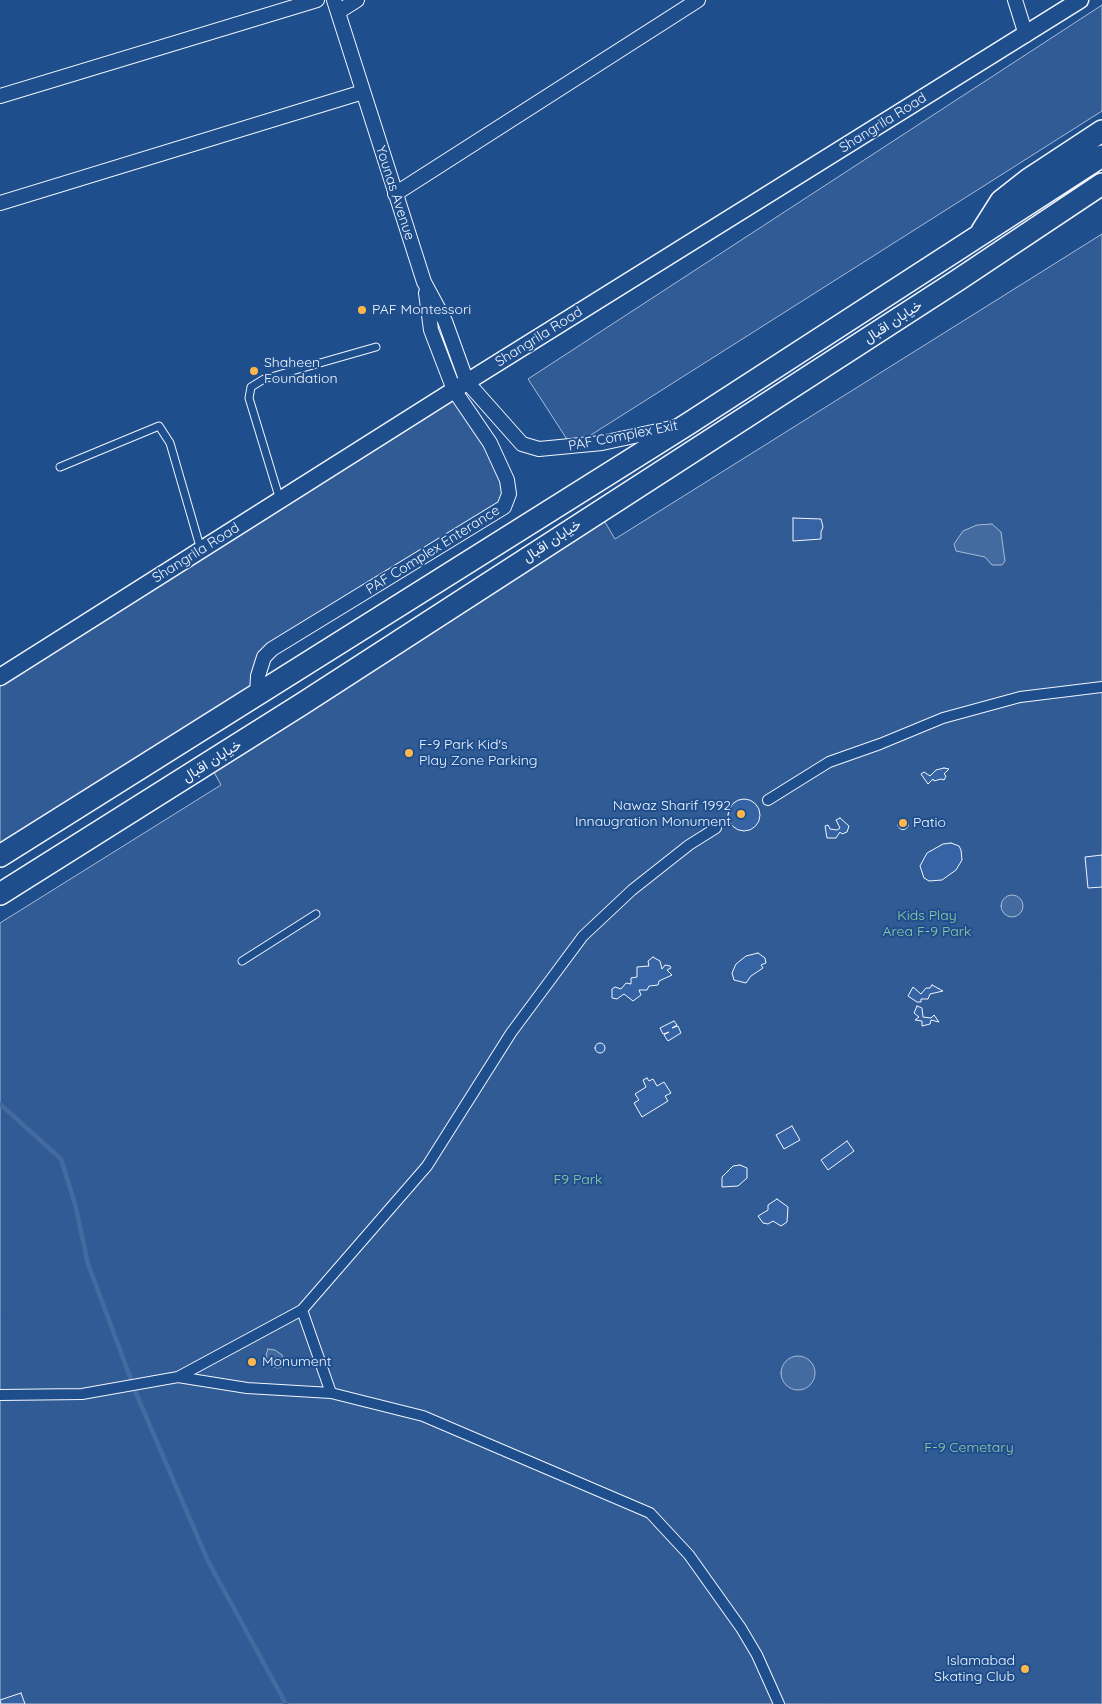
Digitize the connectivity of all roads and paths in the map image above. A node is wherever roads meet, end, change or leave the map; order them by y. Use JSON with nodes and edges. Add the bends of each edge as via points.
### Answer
{"nodes":[{"id":1,"x":317,"y":0,"type":"edge"},
{"id":2,"x":357,"y":0,"type":"edge"},
{"id":3,"x":698,"y":0,"type":"edge"},
{"id":4,"x":1015,"y":0,"type":"edge"},
{"id":5,"x":1080,"y":0,"type":"edge"},
{"id":6,"x":336,"y":6,"type":"edge"},
{"id":7,"x":1026,"y":35,"type":"junction"},
{"id":8,"x":363,"y":92,"type":"junction"},
{"id":9,"x":0,"y":96,"type":"edge"},
{"id":10,"x":1102,"y":131,"type":"edge"},
{"id":11,"x":1102,"y":156,"type":"edge"},
{"id":12,"x":1102,"y":184,"type":"edge"},
{"id":13,"x":395,"y":194,"type":"junction"},
{"id":14,"x":1102,"y":202,"type":"edge"},
{"id":15,"x":0,"y":203,"type":"edge"},
{"id":16,"x":980,"y":236,"type":"junction"},
{"id":17,"x":994,"y":256,"type":"junction"},
{"id":18,"x":424,"y":282,"type":"joint"},
{"id":19,"x":376,"y":347,"type":"dead end"},
{"id":20,"x":460,"y":386,"type":"junction"},
{"id":21,"x":688,"y":424,"type":"junction"},
{"id":22,"x":60,"y":467,"type":"dead end"},
{"id":23,"x":280,"y":500,"type":"junction"},
{"id":24,"x":201,"y":550,"type":"junction"},
{"id":25,"x":0,"y":677,"type":"edge"},
{"id":26,"x":1102,"y":687,"type":"edge"},
{"id":27,"x":257,"y":695,"type":"junction"},
{"id":28,"x":768,"y":800,"type":"dead end"},
{"id":29,"x":716,"y":828,"type":"dead end"},
{"id":30,"x":0,"y":856,"type":"edge"},
{"id":31,"x":0,"y":894,"type":"edge"},
{"id":32,"x":316,"y":914,"type":"dead end"},
{"id":33,"x":242,"y":961,"type":"dead end"},
{"id":34,"x":302,"y":1310,"type":"junction"},
{"id":35,"x":178,"y":1377,"type":"junction"},
{"id":36,"x":331,"y":1393,"type":"junction"},
{"id":37,"x":0,"y":1395,"type":"edge"},
{"id":38,"x":779,"y":1704,"type":"edge"}],
"edges":[{"from":1,"to":9,"type":"street"},
{"from":2,"to":6,"type":"street"},
{"from":3,"to":13,"type":"street"},
{"from":4,"to":7,"type":"street"},
{"from":5,"to":7,"type":"street","name":"Shangrila Road"},
{"from":6,"to":8,"type":"street","name":"Younas Avenue"},
{"from":7,"to":20,"type":"street","name":"Shangrila Road"},
{"from":8,"to":13,"type":"street","name":"Younas Avenue"},
{"from":8,"to":15,"type":"street"},
{"from":10,"to":16,"type":"main road","via":[[1001,201]]},
{"from":11,"to":16,"type":"main road","name":"خیابان اقبال"},
{"from":12,"to":17,"type":"main road","name":"خیابان اقبال"},
{"from":13,"to":18,"type":"street","name":"Younas Avenue"},
{"from":14,"to":17,"type":"main road","via":[[1018,251]]},
{"from":16,"to":21,"type":"main road","name":"خیابان اقبال"},
{"from":17,"to":31,"type":"main road","name":"خیابان اقبال","via":[[302,704]]},
{"from":18,"to":20,"type":"street","name":"PAF Complex Enterance","via":[[431,330]]},
{"from":19,"to":23,"type":"lane","via":[[264,379],[251,387],[249,398]]},
{"from":20,"to":21,"type":"street","name":"PAF Complex Exit","via":[[522,444],[539,449],[602,442]]},
{"from":20,"to":23,"type":"street","name":"Shangrila Road"},
{"from":20,"to":27,"type":"street","name":"PAF Complex Enterance","via":[[507,480],[509,494],[504,507],[272,649],[264,657]]},
{"from":21,"to":27,"type":"main road","name":"خیابان اقبال"},
{"from":22,"to":24,"type":"lane","via":[[159,426],[170,442]]},
{"from":23,"to":24,"type":"street","name":"Shangrila Road"},
{"from":24,"to":25,"type":"street","name":"Shangrila Road"},
{"from":26,"to":28,"type":"street","via":[[1020,698],[943,718],[829,762]]},
{"from":27,"to":30,"type":"main road","name":"خیابان اقبال"},
{"from":29,"to":34,"type":"street","via":[[632,890],[583,936],[511,1033],[427,1166]]},
{"from":32,"to":33,"type":"lane"},
{"from":34,"to":35,"type":"street"},
{"from":34,"to":36,"type":"street"},
{"from":35,"to":36,"type":"street","via":[[247,1388]]},
{"from":35,"to":37,"type":"street","via":[[97,1392]]},
{"from":36,"to":38,"type":"street","via":[[423,1416],[650,1513],[689,1555],[741,1628],[758,1655]]}]}
